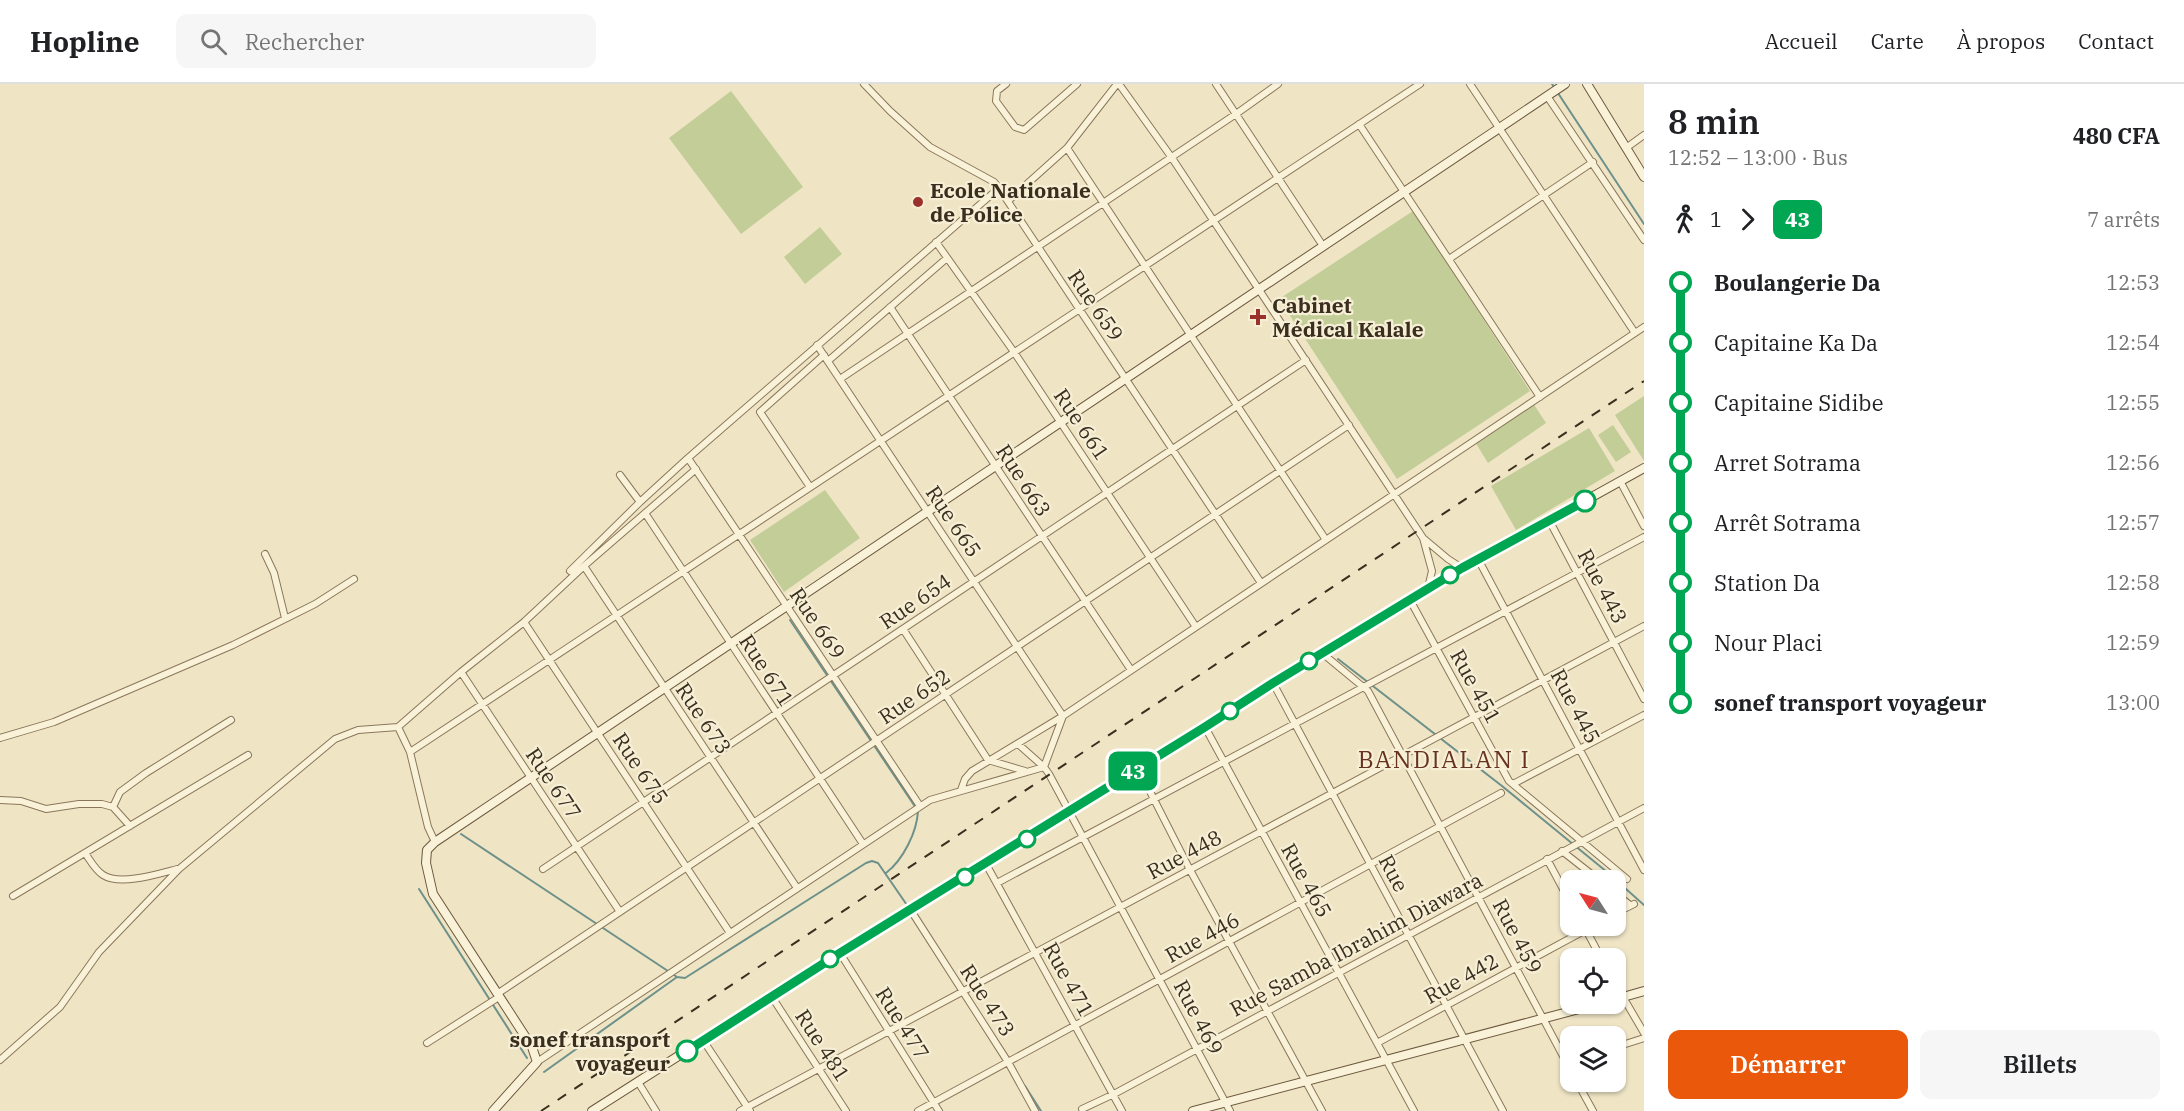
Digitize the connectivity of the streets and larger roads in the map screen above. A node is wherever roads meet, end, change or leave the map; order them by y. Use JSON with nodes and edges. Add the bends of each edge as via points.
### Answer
{"nodes":[{"id":1,"x":864,"y":84,"type":"edge"},
{"id":2,"x":1006,"y":84,"type":"edge"},
{"id":3,"x":1077,"y":84,"type":"edge"},
{"id":4,"x":1118,"y":84,"type":"edge"},
{"id":5,"x":1216,"y":84,"type":"edge"},
{"id":6,"x":1278,"y":84,"type":"edge"},
{"id":7,"x":1420,"y":84,"type":"edge"},
{"id":8,"x":1470,"y":84,"type":"edge"},
{"id":9,"x":1587,"y":84,"type":"edge"},
{"id":10,"x":1562,"y":86,"type":"edge"},
{"id":11,"x":1549,"y":95,"type":"junction"},
{"id":12,"x":1236,"y":114,"type":"junction"},
{"id":13,"x":1359,"y":124,"type":"junction"},
{"id":14,"x":1499,"y":128,"type":"junction"},
{"id":15,"x":1644,"y":135,"type":"edge"},
{"id":16,"x":1067,"y":148,"type":"junction"},
{"id":17,"x":1626,"y":148,"type":"junction"},
{"id":18,"x":1172,"y":158,"type":"junction"},
{"id":19,"x":1593,"y":162,"type":"junction"},
{"id":20,"x":1278,"y":177,"type":"junction"},
{"id":21,"x":1644,"y":177,"type":"edge"},
{"id":22,"x":999,"y":188,"type":"junction"},
{"id":23,"x":1404,"y":192,"type":"junction"},
{"id":24,"x":1544,"y":195,"type":"junction"},
{"id":25,"x":1008,"y":201,"type":"junction"},
{"id":26,"x":1104,"y":203,"type":"junction"},
{"id":27,"x":1213,"y":220,"type":"junction"},
{"id":28,"x":1644,"y":240,"type":"edge"},
{"id":29,"x":936,"y":242,"type":"junction"},
{"id":30,"x":1323,"y":246,"type":"junction"},
{"id":31,"x":1038,"y":247,"type":"junction"},
{"id":32,"x":947,"y":258,"type":"junction"},
{"id":33,"x":1449,"y":259,"type":"junction"},
{"id":34,"x":1145,"y":266,"type":"junction"},
{"id":35,"x":1259,"y":289,"type":"junction"},
{"id":36,"x":971,"y":292,"type":"junction"},
{"id":37,"x":890,"y":307,"type":"junction"},
{"id":38,"x":1080,"y":309,"type":"junction"},
{"id":39,"x":1644,"y":327,"type":"edge"},
{"id":40,"x":1635,"y":333,"type":"junction"},
{"id":41,"x":908,"y":334,"type":"junction"},
{"id":42,"x":1191,"y":335,"type":"junction"},
{"id":43,"x":818,"y":345,"type":"junction"},
{"id":44,"x":1014,"y":352,"type":"junction"},
{"id":45,"x":826,"y":358,"type":"junction"},
{"id":46,"x":1306,"y":360,"type":"junction"},
{"id":47,"x":1126,"y":378,"type":"junction"},
{"id":48,"x":840,"y":379,"type":"junction"},
{"id":49,"x":948,"y":396,"type":"junction"},
{"id":50,"x":1540,"y":397,"type":"junction"},
{"id":51,"x":1238,"y":405,"type":"junction"},
{"id":52,"x":1060,"y":422,"type":"junction"},
{"id":53,"x":1349,"y":425,"type":"junction"},
{"id":54,"x":880,"y":441,"type":"junction"},
{"id":55,"x":1172,"y":449,"type":"junction"},
{"id":56,"x":688,"y":458,"type":"junction"},
{"id":57,"x":995,"y":466,"type":"junction"},
{"id":58,"x":1644,"y":468,"type":"edge"},
{"id":59,"x":696,"y":469,"type":"junction"},
{"id":60,"x":1281,"y":470,"type":"junction"},
{"id":61,"x":620,"y":475,"type":"dead end"},
{"id":62,"x":1620,"y":481,"type":"junction"},
{"id":63,"x":810,"y":487,"type":"junction"},
{"id":64,"x":1107,"y":492,"type":"junction"},
{"id":65,"x":1395,"y":494,"type":"junction"},
{"id":66,"x":640,"y":502,"type":"junction"},
{"id":67,"x":927,"y":511,"type":"junction"},
{"id":68,"x":645,"y":513,"type":"junction"},
{"id":69,"x":1215,"y":514,"type":"junction"},
{"id":70,"x":1549,"y":520,"type":"junction"},
{"id":71,"x":1644,"y":526,"type":"edge"},
{"id":72,"x":739,"y":534,"type":"junction"},
{"id":73,"x":1042,"y":536,"type":"junction"},
{"id":74,"x":1644,"y":537,"type":"edge"},
{"id":75,"x":1423,"y":538,"type":"junction"},
{"id":76,"x":1326,"y":540,"type":"junction"},
{"id":77,"x":265,"y":554,"type":"dead end"},
{"id":78,"x":1150,"y":558,"type":"junction"},
{"id":79,"x":1478,"y":559,"type":"junction"},
{"id":80,"x":584,"y":566,"type":"junction"},
{"id":81,"x":1462,"y":568,"type":"junction"},
{"id":82,"x":570,"y":571,"type":"dead end"},
{"id":83,"x":683,"y":571,"type":"junction"},
{"id":84,"x":1577,"y":572,"type":"junction"},
{"id":85,"x":354,"y":579,"type":"dead end"},
{"id":86,"x":974,"y":581,"type":"junction"},
{"id":87,"x":1261,"y":583,"type":"junction"},
{"id":88,"x":1428,"y":588,"type":"junction"},
{"id":89,"x":1410,"y":600,"type":"junction"},
{"id":90,"x":1085,"y":601,"type":"junction"},
{"id":91,"x":787,"y":606,"type":"junction"},
{"id":92,"x":1506,"y":610,"type":"junction"},
{"id":93,"x":616,"y":615,"type":"junction"},
{"id":94,"x":285,"y":618,"type":"junction"},
{"id":95,"x":524,"y":622,"type":"junction"},
{"id":96,"x":1644,"y":626,"type":"edge"},
{"id":97,"x":1196,"y":627,"type":"junction"},
{"id":98,"x":903,"y":629,"type":"junction"},
{"id":99,"x":1614,"y":642,"type":"junction"},
{"id":100,"x":730,"y":644,"type":"junction"},
{"id":101,"x":1017,"y":646,"type":"junction"},
{"id":102,"x":1436,"y":648,"type":"junction"},
{"id":103,"x":1322,"y":653,"type":"junction"},
{"id":104,"x":549,"y":660,"type":"junction"},
{"id":105,"x":1131,"y":670,"type":"junction"},
{"id":106,"x":461,"y":672,"type":"junction"},
{"id":107,"x":833,"y":676,"type":"junction"},
{"id":108,"x":1542,"y":680,"type":"junction"},
{"id":109,"x":1273,"y":683,"type":"junction"},
{"id":110,"x":664,"y":688,"type":"junction"},
{"id":111,"x":1365,"y":688,"type":"junction"},
{"id":112,"x":946,"y":694,"type":"junction"},
{"id":113,"x":1644,"y":699,"type":"edge"},
{"id":114,"x":482,"y":704,"type":"junction"},
{"id":115,"x":776,"y":713,"type":"junction"},
{"id":116,"x":1644,"y":715,"type":"edge"},
{"id":117,"x":1063,"y":716,"type":"junction"},
{"id":118,"x":1474,"y":717,"type":"junction"},
{"id":119,"x":231,"y":720,"type":"dead end"},
{"id":120,"x":1294,"y":723,"type":"junction"},
{"id":121,"x":1205,"y":727,"type":"junction"},
{"id":122,"x":398,"y":728,"type":"junction"},
{"id":123,"x":598,"y":733,"type":"junction"},
{"id":124,"x":0,"y":738,"type":"edge"},
{"id":125,"x":876,"y":741,"type":"junction"},
{"id":126,"x":1018,"y":744,"type":"junction"},
{"id":127,"x":1580,"y":748,"type":"junction"},
{"id":128,"x":410,"y":752,"type":"junction"},
{"id":129,"x":248,"y":755,"type":"dead end"},
{"id":130,"x":1402,"y":755,"type":"junction"},
{"id":131,"x":710,"y":758,"type":"junction"},
{"id":132,"x":988,"y":760,"type":"junction"},
{"id":133,"x":1224,"y":761,"type":"junction"},
{"id":134,"x":1044,"y":767,"type":"junction"},
{"id":135,"x":1138,"y":768,"type":"junction"},
{"id":136,"x":1027,"y":771,"type":"junction"},
{"id":137,"x":531,"y":777,"type":"junction"},
{"id":138,"x":820,"y":778,"type":"junction"},
{"id":139,"x":1513,"y":784,"type":"junction"},
{"id":140,"x":961,"y":790,"type":"junction"},
{"id":141,"x":1332,"y":793,"type":"junction"},
{"id":142,"x":1501,"y":793,"type":"dead end"},
{"id":143,"x":1154,"y":799,"type":"junction"},
{"id":144,"x":0,"y":800,"type":"edge"},
{"id":145,"x":644,"y":802,"type":"junction"},
{"id":146,"x":920,"y":806,"type":"junction"},
{"id":147,"x":113,"y":807,"type":"junction"},
{"id":148,"x":1644,"y":808,"type":"edge"},
{"id":149,"x":1070,"y":812,"type":"junction"},
{"id":150,"x":1617,"y":822,"type":"junction"},
{"id":151,"x":753,"y":823,"type":"junction"},
{"id":152,"x":130,"y":826,"type":"junction"},
{"id":153,"x":1440,"y":826,"type":"junction"},
{"id":154,"x":1262,"y":831,"type":"junction"},
{"id":155,"x":1084,"y":837,"type":"junction"},
{"id":156,"x":1581,"y":841,"type":"junction"},
{"id":157,"x":435,"y":842,"type":"junction"},
{"id":158,"x":863,"y":844,"type":"junction"},
{"id":159,"x":577,"y":847,"type":"junction"},
{"id":160,"x":1565,"y":849,"type":"junction"},
{"id":161,"x":85,"y":853,"type":"junction"},
{"id":162,"x":1547,"y":859,"type":"junction"},
{"id":163,"x":986,"y":864,"type":"junction"},
{"id":164,"x":1370,"y":864,"type":"junction"},
{"id":165,"x":687,"y":867,"type":"junction"},
{"id":166,"x":179,"y":869,"type":"junction"},
{"id":167,"x":543,"y":869,"type":"dead end"},
{"id":168,"x":1190,"y":870,"type":"junction"},
{"id":169,"x":1588,"y":870,"type":"edge"},
{"id":170,"x":1644,"y":870,"type":"edge"},
{"id":171,"x":1627,"y":879,"type":"dead end"},
{"id":172,"x":997,"y":883,"type":"junction"},
{"id":173,"x":1560,"y":883,"type":"edge"},
{"id":174,"x":797,"y":888,"type":"junction"},
{"id":175,"x":13,"y":896,"type":"dead end"},
{"id":176,"x":1478,"y":896,"type":"junction"},
{"id":177,"x":1300,"y":902,"type":"junction"},
{"id":178,"x":1120,"y":907,"type":"junction"},
{"id":179,"x":910,"y":909,"type":"junction"},
{"id":180,"x":620,"y":912,"type":"junction"},
{"id":181,"x":730,"y":933,"type":"junction"},
{"id":182,"x":1408,"y":935,"type":"junction"},
{"id":183,"x":1571,"y":936,"type":"edge"},
{"id":184,"x":1230,"y":941,"type":"junction"},
{"id":185,"x":1036,"y":952,"type":"junction"},
{"id":186,"x":840,"y":953,"type":"junction"},
{"id":187,"x":1516,"y":968,"type":"junction"},
{"id":188,"x":1338,"y":972,"type":"junction"},
{"id":189,"x":1160,"y":979,"type":"junction"},
{"id":190,"x":1644,"y":991,"type":"edge"},
{"id":191,"x":962,"y":992,"type":"junction"},
{"id":192,"x":498,"y":996,"type":"junction"},
{"id":193,"x":1626,"y":996,"type":"edge"},
{"id":194,"x":772,"y":997,"type":"junction"},
{"id":195,"x":1446,"y":1006,"type":"junction"},
{"id":196,"x":1626,"y":1008,"type":"edge"},
{"id":197,"x":1268,"y":1011,"type":"junction"},
{"id":198,"x":1560,"y":1014,"type":"edge"},
{"id":199,"x":1543,"y":1018,"type":"junction"},
{"id":200,"x":1076,"y":1024,"type":"junction"},
{"id":201,"x":889,"y":1031,"type":"junction"},
{"id":202,"x":1644,"y":1033,"type":"edge"},
{"id":203,"x":1644,"y":1038,"type":"edge"},
{"id":204,"x":703,"y":1040,"type":"junction"},
{"id":205,"x":1464,"y":1040,"type":"junction"},
{"id":206,"x":426,"y":1043,"type":"dead end"},
{"id":207,"x":1377,"y":1043,"type":"junction"},
{"id":208,"x":1626,"y":1044,"type":"edge"},
{"id":209,"x":1560,"y":1048,"type":"edge"},
{"id":210,"x":1197,"y":1049,"type":"junction"},
{"id":211,"x":0,"y":1060,"type":"edge"},
{"id":212,"x":1386,"y":1060,"type":"junction"},
{"id":213,"x":537,"y":1062,"type":"junction"},
{"id":214,"x":1008,"y":1062,"type":"junction"},
{"id":215,"x":819,"y":1069,"type":"junction"},
{"id":216,"x":1305,"y":1081,"type":"junction"},
{"id":217,"x":638,"y":1082,"type":"junction"},
{"id":218,"x":1583,"y":1092,"type":"edge"},
{"id":219,"x":1114,"y":1094,"type":"junction"},
{"id":220,"x":934,"y":1102,"type":"junction"},
{"id":221,"x":1226,"y":1102,"type":"junction"},
{"id":222,"x":1082,"y":1108,"type":"dead end"},
{"id":223,"x":749,"y":1109,"type":"edge"},
{"id":224,"x":493,"y":1111,"type":"edge"},
{"id":225,"x":592,"y":1111,"type":"edge"},
{"id":226,"x":656,"y":1111,"type":"edge"},
{"id":227,"x":740,"y":1111,"type":"edge"},
{"id":228,"x":846,"y":1111,"type":"edge"},
{"id":229,"x":918,"y":1111,"type":"edge"},
{"id":230,"x":939,"y":1111,"type":"edge"},
{"id":231,"x":1035,"y":1111,"type":"edge"},
{"id":232,"x":1122,"y":1111,"type":"edge"},
{"id":233,"x":1193,"y":1111,"type":"edge"},
{"id":234,"x":1230,"y":1111,"type":"edge"},
{"id":235,"x":1322,"y":1111,"type":"edge"},
{"id":236,"x":1414,"y":1111,"type":"edge"},
{"id":237,"x":1503,"y":1111,"type":"edge"},
{"id":238,"x":1593,"y":1111,"type":"edge"}],
"edges":[{"from":1,"to":22,"type":"street","name":"Rue 659","via":[[930,147]]},
{"from":2,"to":3,"type":"street","via":[[997,91],[996,101],[1015,127],[1024,130]]},
{"from":4,"to":16,"type":"street"},
{"from":4,"to":18,"type":"street"},
{"from":5,"to":12,"type":"street"},
{"from":6,"to":12,"type":"street"},
{"from":7,"to":13,"type":"street"},
{"from":8,"to":14,"type":"street"},
{"from":9,"to":17,"type":"street"},
{"from":10,"to":11,"type":"street"},
{"from":11,"to":14,"type":"street"},
{"from":11,"to":19,"type":"street"},
{"from":12,"to":18,"type":"street"},
{"from":12,"to":20,"type":"street"},
{"from":13,"to":20,"type":"street"},
{"from":13,"to":23,"type":"street"},
{"from":14,"to":23,"type":"street"},
{"from":14,"to":24,"type":"street"},
{"from":15,"to":17,"type":"street"},
{"from":16,"to":25,"type":"street"},
{"from":16,"to":26,"type":"street"},
{"from":17,"to":21,"type":"street"},
{"from":18,"to":26,"type":"street"},
{"from":18,"to":27,"type":"street"},
{"from":19,"to":24,"type":"street"},
{"from":19,"to":28,"type":"street"},
{"from":20,"to":27,"type":"street"},
{"from":20,"to":30,"type":"street"},
{"from":22,"to":25,"type":"street","name":"Rue 659"},
{"from":22,"to":29,"type":"street"},
{"from":23,"to":30,"type":"street"},
{"from":23,"to":33,"type":"street"},
{"from":24,"to":33,"type":"street"},
{"from":24,"to":40,"type":"street"},
{"from":25,"to":31,"type":"street","name":"Rue 659"},
{"from":26,"to":31,"type":"street"},
{"from":26,"to":34,"type":"street"},
{"from":27,"to":34,"type":"street"},
{"from":27,"to":35,"type":"street"},
{"from":29,"to":32,"type":"street","name":"Rue 661"},
{"from":29,"to":43,"type":"street"},
{"from":30,"to":35,"type":"street"},
{"from":31,"to":36,"type":"street"},
{"from":31,"to":38,"type":"street","name":"Rue 659"},
{"from":32,"to":36,"type":"street","name":"Rue 661"},
{"from":32,"to":37,"type":"street"},
{"from":33,"to":50,"type":"street"},
{"from":34,"to":38,"type":"street"},
{"from":34,"to":42,"type":"street"},
{"from":35,"to":42,"type":"street"},
{"from":35,"to":46,"type":"street"},
{"from":36,"to":41,"type":"street"},
{"from":36,"to":44,"type":"street","name":"Rue 661"},
{"from":37,"to":41,"type":"street","name":"Rue 663"},
{"from":37,"to":45,"type":"street"},
{"from":38,"to":44,"type":"street"},
{"from":38,"to":47,"type":"street","name":"Rue 659"},
{"from":39,"to":40,"type":"street"},
{"from":40,"to":50,"type":"street"},
{"from":41,"to":48,"type":"street"},
{"from":41,"to":49,"type":"street","name":"Rue 663"},
{"from":42,"to":47,"type":"street"},
{"from":42,"to":51,"type":"street"},
{"from":43,"to":45,"type":"street","name":"Rue 665"},
{"from":43,"to":56,"type":"street"},
{"from":44,"to":49,"type":"street"},
{"from":44,"to":52,"type":"street","name":"Rue 661"},
{"from":45,"to":48,"type":"street","name":"Rue 665"},
{"from":45,"to":63,"type":"street","via":[[760,412]]},
{"from":46,"to":51,"type":"street","name":"Rue 654"},
{"from":46,"to":53,"type":"street"},
{"from":47,"to":52,"type":"street"},
{"from":47,"to":55,"type":"street","name":"Rue 659"},
{"from":48,"to":54,"type":"street","name":"Rue 665"},
{"from":49,"to":54,"type":"street"},
{"from":49,"to":57,"type":"street","name":"Rue 663"},
{"from":50,"to":65,"type":"street"},
{"from":51,"to":55,"type":"street","name":"Rue 654"},
{"from":51,"to":60,"type":"street"},
{"from":52,"to":57,"type":"street"},
{"from":52,"to":64,"type":"street","name":"Rue 661"},
{"from":53,"to":60,"type":"street","name":"Rue 652"},
{"from":53,"to":65,"type":"street"},
{"from":54,"to":63,"type":"street"},
{"from":54,"to":67,"type":"street","name":"Rue 665"},
{"from":55,"to":64,"type":"street","name":"Rue 654"},
{"from":55,"to":69,"type":"street","name":"Rue 659"},
{"from":56,"to":59,"type":"street","name":"Rue 669"},
{"from":56,"to":66,"type":"street"},
{"from":57,"to":67,"type":"street"},
{"from":57,"to":73,"type":"street","name":"Rue 663"},
{"from":58,"to":62,"type":"street"},
{"from":59,"to":68,"type":"street"},
{"from":59,"to":72,"type":"street","name":"Rue 669"},
{"from":60,"to":69,"type":"street","name":"Rue 652"},
{"from":60,"to":76,"type":"street"},
{"from":61,"to":66,"type":"street"},
{"from":62,"to":70,"type":"street"},
{"from":62,"to":71,"type":"street"},
{"from":63,"to":72,"type":"street"},
{"from":64,"to":73,"type":"street","name":"Rue 654"},
{"from":64,"to":78,"type":"street","name":"Rue 661"},
{"from":65,"to":75,"type":"street"},
{"from":65,"to":76,"type":"street"},
{"from":66,"to":82,"type":"street"},
{"from":67,"to":86,"type":"street","name":"Rue 665"},
{"from":67,"to":91,"type":"street"},
{"from":68,"to":80,"type":"street"},
{"from":68,"to":83,"type":"street","name":"Rue 671"},
{"from":69,"to":78,"type":"street","name":"Rue 652"},
{"from":69,"to":87,"type":"street","name":"Rue 659"},
{"from":70,"to":79,"type":"street"},
{"from":70,"to":84,"type":"street","name":"Rue 443"},
{"from":72,"to":83,"type":"street"},
{"from":72,"to":91,"type":"street","name":"Rue 669"},
{"from":73,"to":86,"type":"street","name":"Rue 654"},
{"from":73,"to":90,"type":"street","name":"Rue 663"},
{"from":74,"to":84,"type":"street"},
{"from":75,"to":81,"type":"street"},
{"from":75,"to":88,"type":"street","via":[[1432,571]]},
{"from":76,"to":87,"type":"street"},
{"from":77,"to":94,"type":"street"},
{"from":78,"to":90,"type":"street","name":"Rue 652"},
{"from":78,"to":97,"type":"street","name":"Rue 661"},
{"from":79,"to":81,"type":"street"},
{"from":79,"to":92,"type":"street","name":"Rue 445"},
{"from":80,"to":93,"type":"street","name":"Rue 673"},
{"from":80,"to":95,"type":"street"},
{"from":81,"to":88,"type":"street"},
{"from":83,"to":93,"type":"street"},
{"from":83,"to":100,"type":"street","name":"Rue 671"},
{"from":84,"to":92,"type":"street"},
{"from":84,"to":99,"type":"street","name":"Rue 443"},
{"from":85,"to":94,"type":"street"},
{"from":86,"to":98,"type":"street","name":"Rue 654"},
{"from":86,"to":101,"type":"street","name":"Rue 665"},
{"from":87,"to":97,"type":"street"},
{"from":88,"to":89,"type":"street"},
{"from":89,"to":102,"type":"street","name":"Rue 451"},
{"from":89,"to":103,"type":"street"},
{"from":90,"to":101,"type":"street","name":"Rue 652"},
{"from":90,"to":105,"type":"street","name":"Rue 663"},
{"from":91,"to":100,"type":"street"},
{"from":91,"to":107,"type":"street","name":"Rue 669"},
{"from":92,"to":102,"type":"street"},
{"from":92,"to":108,"type":"street","name":"Rue 445"},
{"from":93,"to":104,"type":"street"},
{"from":93,"to":110,"type":"street","name":"Rue 673"},
{"from":94,"to":124,"type":"street","via":[[233,645],[54,722]]},
{"from":95,"to":104,"type":"street","name":"Rue 675"},
{"from":95,"to":106,"type":"street"},
{"from":96,"to":99,"type":"street","name":"Rue 448"},
{"from":97,"to":105,"type":"street"},
{"from":98,"to":107,"type":"street","name":"Rue 654"},
{"from":98,"to":112,"type":"street"},
{"from":99,"to":108,"type":"street","name":"Rue 448"},
{"from":99,"to":113,"type":"street","name":"Rue 443"},
{"from":100,"to":110,"type":"street"},
{"from":100,"to":115,"type":"street","name":"Rue 671"},
{"from":101,"to":112,"type":"street","name":"Rue 652"},
{"from":101,"to":117,"type":"street","name":"Rue 665"},
{"from":102,"to":111,"type":"street"},
{"from":102,"to":118,"type":"street","name":"Rue 451"},
{"from":103,"to":109,"type":"street"},
{"from":103,"to":111,"type":"street"},
{"from":104,"to":114,"type":"street"},
{"from":104,"to":123,"type":"street","name":"Rue 675"},
{"from":105,"to":117,"type":"street"},
{"from":106,"to":114,"type":"street","name":"Rue 677"},
{"from":106,"to":122,"type":"street"},
{"from":107,"to":115,"type":"street","name":"Rue 654"},
{"from":107,"to":125,"type":"street","name":"Rue 669"},
{"from":108,"to":118,"type":"street","name":"Rue 448"},
{"from":108,"to":127,"type":"street","name":"Rue 445"},
{"from":109,"to":120,"type":"street","name":"Rue"},
{"from":109,"to":121,"type":"street"},
{"from":110,"to":123,"type":"street"},
{"from":110,"to":131,"type":"street","name":"Rue 673"},
{"from":111,"to":120,"type":"street"},
{"from":111,"to":130,"type":"street","name":"Rue 459"},
{"from":112,"to":125,"type":"street","name":"Rue 652"},
{"from":112,"to":132,"type":"street"},
{"from":114,"to":128,"type":"street"},
{"from":114,"to":137,"type":"street","name":"Rue 677"},
{"from":115,"to":131,"type":"street","name":"Rue 654"},
{"from":115,"to":138,"type":"street","name":"Rue 671"},
{"from":116,"to":127,"type":"street"},
{"from":117,"to":126,"type":"street"},
{"from":117,"to":134,"type":"street"},
{"from":118,"to":130,"type":"street","name":"Rue 448"},
{"from":118,"to":139,"type":"street","name":"Rue 451"},
{"from":119,"to":147,"type":"street","via":[[120,792]]},
{"from":120,"to":133,"type":"street"},
{"from":120,"to":141,"type":"street","name":"Rue"},
{"from":121,"to":133,"type":"street","name":"Rue 465"},
{"from":121,"to":135,"type":"street"},
{"from":122,"to":128,"type":"street"},
{"from":122,"to":166,"type":"street","via":[[358,730],[335,739]]},
{"from":123,"to":137,"type":"street"},
{"from":123,"to":145,"type":"street","name":"Rue 675"},
{"from":125,"to":138,"type":"street","name":"Rue 652"},
{"from":125,"to":146,"type":"street","name":"Rue 669"},
{"from":126,"to":132,"type":"street"},
{"from":126,"to":134,"type":"street","name":"Rue 469"},
{"from":127,"to":139,"type":"street"},
{"from":127,"to":150,"type":"street","name":"Rue 445"},
{"from":128,"to":157,"type":"street"},
{"from":129,"to":152,"type":"street"},
{"from":130,"to":141,"type":"street","name":"Rue 448"},
{"from":130,"to":153,"type":"street","name":"Rue 459"},
{"from":131,"to":145,"type":"street","name":"Rue 654"},
{"from":131,"to":151,"type":"street","name":"Rue 673"},
{"from":132,"to":136,"type":"street"},
{"from":132,"to":140,"type":"street","via":[[972,771]]},
{"from":133,"to":143,"type":"street"},
{"from":133,"to":154,"type":"street","name":"Rue 465"},
{"from":134,"to":136,"type":"street"},
{"from":134,"to":149,"type":"street","name":"Rue 469"},
{"from":135,"to":143,"type":"street"},
{"from":135,"to":149,"type":"street"},
{"from":136,"to":140,"type":"street"},
{"from":137,"to":157,"type":"street"},
{"from":137,"to":159,"type":"street","name":"Rue 677"},
{"from":138,"to":151,"type":"street","name":"Rue 652"},
{"from":138,"to":158,"type":"street","name":"Rue 671"},
{"from":139,"to":156,"type":"street","name":"Rue 451"},
{"from":140,"to":146,"type":"street"},
{"from":141,"to":154,"type":"street","name":"Rue 448"},
{"from":141,"to":164,"type":"street","name":"Rue"},
{"from":142,"to":153,"type":"street","name":"Rue 446"},
{"from":143,"to":155,"type":"street"},
{"from":143,"to":168,"type":"street"},
{"from":144,"to":147,"type":"street","via":[[21,801],[46,810],[79,804]]},
{"from":145,"to":159,"type":"street","name":"Rue 654"},
{"from":145,"to":165,"type":"street","name":"Rue 675"},
{"from":146,"to":158,"type":"street"},
{"from":147,"to":152,"type":"street"},
{"from":148,"to":150,"type":"street","name":"Rue Samba Ibrahim Diawara"},
{"from":149,"to":155,"type":"street","name":"Rue 469"},
{"from":149,"to":163,"type":"street"},
{"from":150,"to":156,"type":"street","name":"Rue Samba Ibrahim Diawara"},
{"from":150,"to":170,"type":"street","name":"Rue 445"},
{"from":151,"to":165,"type":"street","name":"Rue 652"},
{"from":151,"to":174,"type":"street","name":"Rue 673"},
{"from":152,"to":161,"type":"street"},
{"from":153,"to":164,"type":"street","name":"Rue 446"},
{"from":153,"to":176,"type":"street","name":"Rue 459"},
{"from":154,"to":168,"type":"street","name":"Rue 448"},
{"from":154,"to":177,"type":"street","name":"Rue 465"},
{"from":155,"to":172,"type":"street"},
{"from":155,"to":178,"type":"street","name":"Rue 469"},
{"from":156,"to":160,"type":"street","name":"Rue Samba Ibrahim Diawara"},
{"from":156,"to":171,"type":"street","name":"Rue 451"},
{"from":157,"to":192,"type":"street","via":[[427,850],[433,894]]},
{"from":158,"to":174,"type":"street"},
{"from":159,"to":167,"type":"street","name":"Rue 654"},
{"from":159,"to":180,"type":"street","name":"Rue 677"},
{"from":160,"to":162,"type":"street","name":"Rue Samba Ibrahim Diawara"},
{"from":160,"to":169,"type":"street"},
{"from":161,"to":166,"type":"street","via":[[100,874],[111,879],[149,877]]},
{"from":161,"to":175,"type":"street"},
{"from":162,"to":173,"type":"street"},
{"from":162,"to":176,"type":"street","name":"Rue Samba Ibrahim Diawara"},
{"from":163,"to":172,"type":"street","name":"Rue 471"},
{"from":163,"to":179,"type":"street"},
{"from":164,"to":177,"type":"street","name":"Rue 446"},
{"from":164,"to":182,"type":"street","name":"Rue"},
{"from":165,"to":180,"type":"street","name":"Rue 652"},
{"from":165,"to":181,"type":"street","name":"Rue 675"},
{"from":166,"to":211,"type":"street","via":[[99,952],[60,1007]]},
{"from":168,"to":178,"type":"street","name":"Rue 448"},
{"from":168,"to":184,"type":"street"},
{"from":172,"to":185,"type":"street","name":"Rue 471"},
{"from":174,"to":181,"type":"street"},
{"from":176,"to":182,"type":"street","name":"Rue Samba Ibrahim Diawara"},
{"from":176,"to":187,"type":"street","name":"Rue 459"},
{"from":177,"to":184,"type":"street","name":"Rue 446"},
{"from":177,"to":188,"type":"street","name":"Rue 465"},
{"from":178,"to":185,"type":"street","name":"Rue 448"},
{"from":178,"to":189,"type":"street","name":"Rue 469"},
{"from":179,"to":186,"type":"street"},
{"from":179,"to":191,"type":"street","name":"Rue 473"},
{"from":180,"to":192,"type":"street","name":"Rue 652"},
{"from":181,"to":213,"type":"street"},
{"from":182,"to":188,"type":"street","name":"Rue Samba Ibrahim Diawara"},
{"from":182,"to":195,"type":"street","name":"Rue"},
{"from":183,"to":187,"type":"street","name":"Rue 442"},
{"from":184,"to":189,"type":"street","name":"Rue 446"},
{"from":184,"to":197,"type":"street"},
{"from":185,"to":191,"type":"street","name":"Rue 448"},
{"from":185,"to":200,"type":"street","name":"Rue 471"},
{"from":186,"to":194,"type":"street"},
{"from":186,"to":201,"type":"street","name":"Rue 477"},
{"from":187,"to":195,"type":"street","name":"Rue 442"},
{"from":187,"to":199,"type":"street","name":"Rue 459"},
{"from":188,"to":197,"type":"street","name":"Rue Samba Ibrahim Diawara"},
{"from":188,"to":207,"type":"street","name":"Rue 465"},
{"from":189,"to":200,"type":"street","name":"Rue 446"},
{"from":189,"to":210,"type":"street","name":"Rue 469"},
{"from":190,"to":193,"type":"street"},
{"from":191,"to":201,"type":"street","name":"Rue 448"},
{"from":191,"to":214,"type":"street","name":"Rue 473"},
{"from":192,"to":206,"type":"street","name":"Rue 652"},
{"from":192,"to":213,"type":"street","via":[[532,1047]]},
{"from":194,"to":204,"type":"street"},
{"from":194,"to":215,"type":"street","name":"Rue 481"},
{"from":195,"to":205,"type":"street","name":"Rue"},
{"from":195,"to":207,"type":"street","name":"Rue 442"},
{"from":196,"to":202,"type":"street"},
{"from":197,"to":210,"type":"street","name":"Rue Samba Ibrahim Diawara"},
{"from":197,"to":216,"type":"street"},
{"from":198,"to":199,"type":"street"},
{"from":199,"to":205,"type":"street"},
{"from":199,"to":209,"type":"street","name":"Rue 459"},
{"from":200,"to":214,"type":"street","name":"Rue 446"},
{"from":200,"to":219,"type":"street","name":"Rue 471"},
{"from":201,"to":215,"type":"street","name":"Rue 448"},
{"from":201,"to":220,"type":"street","name":"Rue 477"},
{"from":203,"to":208,"type":"street"},
{"from":204,"to":217,"type":"street"},
{"from":204,"to":223,"type":"street"},
{"from":205,"to":212,"type":"street"},
{"from":205,"to":237,"type":"street","name":"Rue"},
{"from":207,"to":212,"type":"street","name":"Rue 465"},
{"from":210,"to":219,"type":"street","name":"Rue Samba Ibrahim Diawara"},
{"from":210,"to":221,"type":"street","name":"Rue 469"},
{"from":212,"to":216,"type":"street"},
{"from":212,"to":236,"type":"street","name":"Rue 465"},
{"from":213,"to":224,"type":"street"},
{"from":214,"to":220,"type":"street","name":"Rue 446"},
{"from":214,"to":231,"type":"street","name":"Rue 473"},
{"from":215,"to":223,"type":"street","name":"Rue 448"},
{"from":215,"to":228,"type":"street","name":"Rue 481"},
{"from":216,"to":221,"type":"street"},
{"from":216,"to":235,"type":"street"},
{"from":217,"to":225,"type":"street"},
{"from":217,"to":226,"type":"street"},
{"from":218,"to":238,"type":"street"},
{"from":219,"to":222,"type":"street","name":"Rue Samba Ibrahim Diawara"},
{"from":219,"to":232,"type":"street","name":"Rue 471"},
{"from":220,"to":229,"type":"street","name":"Rue 446"},
{"from":220,"to":230,"type":"street","name":"Rue 477"},
{"from":221,"to":233,"type":"street"},
{"from":221,"to":234,"type":"street","name":"Rue 469"},
{"from":223,"to":227,"type":"street","name":"Rue 448"}]}
